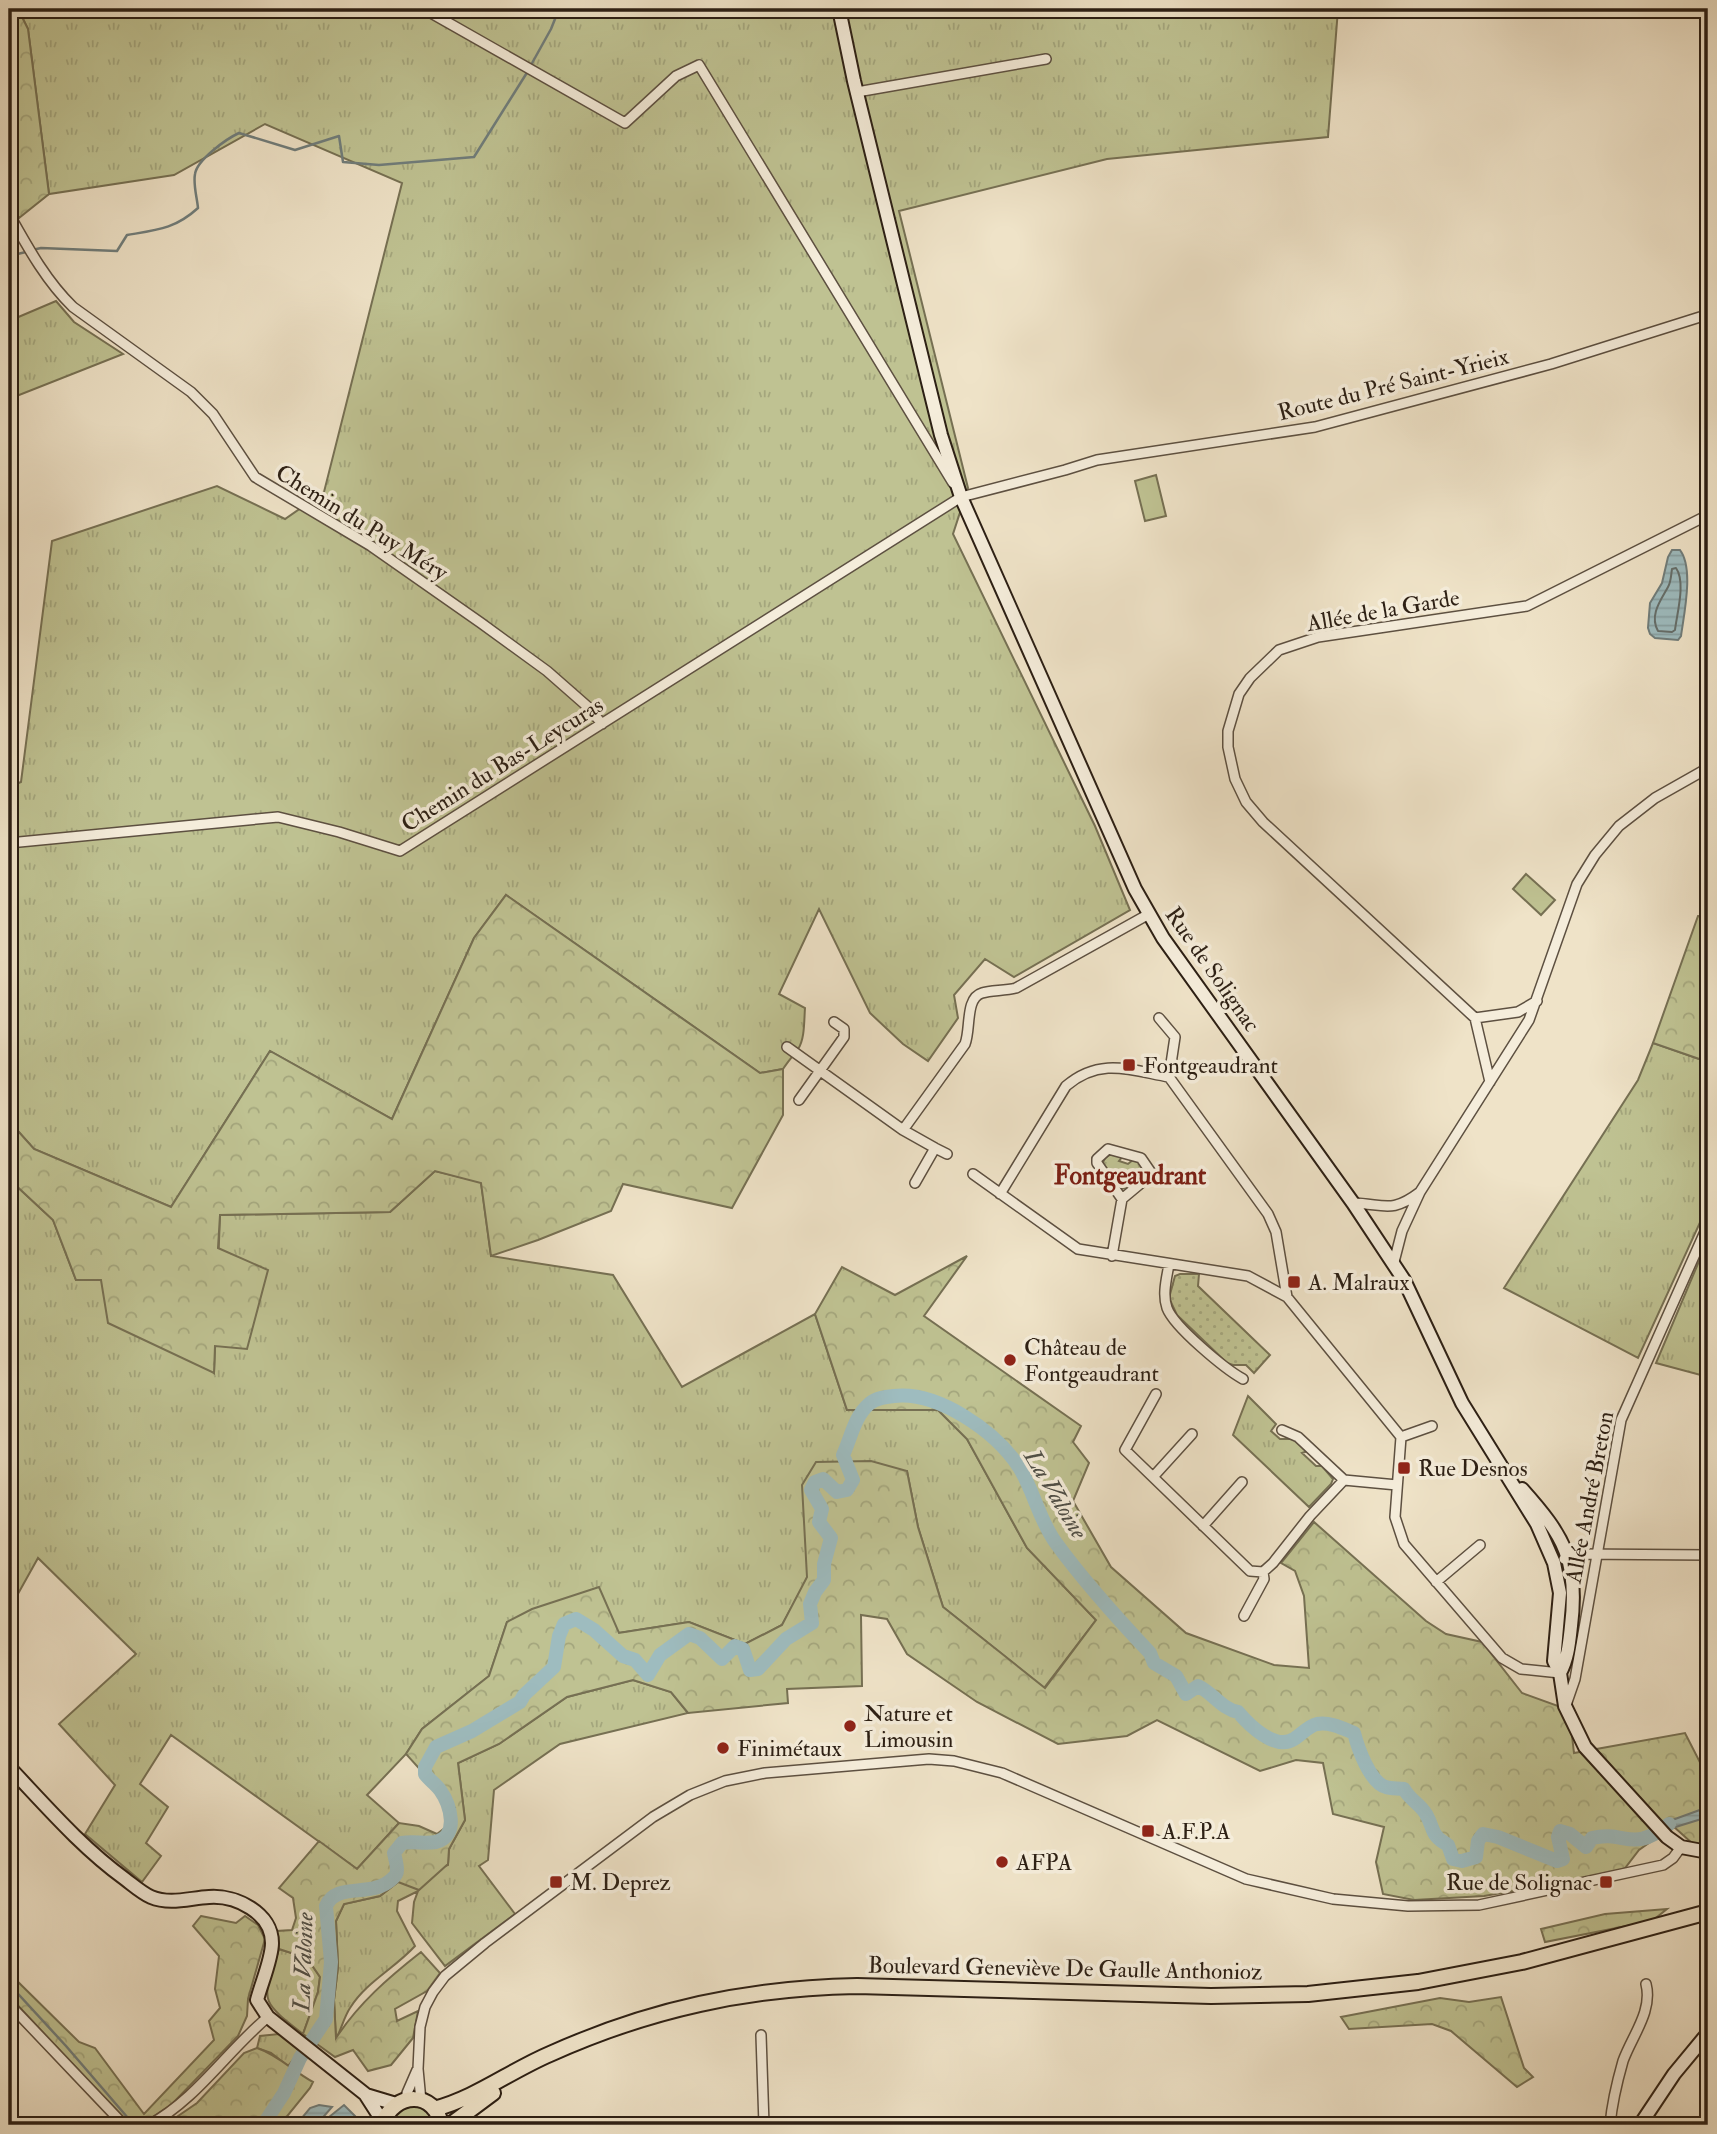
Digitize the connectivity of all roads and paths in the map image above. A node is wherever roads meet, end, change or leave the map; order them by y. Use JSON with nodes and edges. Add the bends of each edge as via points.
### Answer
{"nodes":[{"id":1,"x":424,"y":9,"type":"edge"},
{"id":2,"x":839,"y":9,"type":"edge"},
{"id":3,"x":1046,"y":58,"type":"dead end"},
{"id":4,"x":857,"y":92,"type":"junction"},
{"id":5,"x":9,"y":214,"type":"edge"},
{"id":6,"x":1708,"y":318,"type":"edge"},
{"id":7,"x":961,"y":497,"type":"junction"},
{"id":8,"x":1708,"y":515,"type":"edge"},
{"id":9,"x":602,"y":724,"type":"junction"},
{"id":10,"x":1708,"y":768,"type":"edge"},
{"id":11,"x":9,"y":842,"type":"edge"},
{"id":12,"x":1149,"y":914,"type":"junction"},
{"id":13,"x":1537,"y":1000,"type":"junction"},
{"id":14,"x":1159,"y":1017,"type":"dead end"},
{"id":15,"x":1475,"y":1018,"type":"junction"},
{"id":16,"x":834,"y":1022,"type":"dead end"},
{"id":17,"x":787,"y":1047,"type":"dead end"},
{"id":18,"x":821,"y":1070,"type":"junction"},
{"id":19,"x":1170,"y":1077,"type":"junction"},
{"id":20,"x":1490,"y":1082,"type":"junction"},
{"id":21,"x":799,"y":1101,"type":"dead end"},
{"id":22,"x":903,"y":1130,"type":"junction"},
{"id":23,"x":935,"y":1148,"type":"junction"},
{"id":24,"x":947,"y":1154,"type":"dead end"},
{"id":25,"x":973,"y":1174,"type":"dead end"},
{"id":26,"x":915,"y":1183,"type":"dead end"},
{"id":27,"x":1420,"y":1192,"type":"junction"},
{"id":28,"x":1000,"y":1194,"type":"junction"},
{"id":29,"x":1122,"y":1199,"type":"junction"},
{"id":30,"x":1353,"y":1203,"type":"junction"},
{"id":31,"x":1708,"y":1225,"type":"edge"},
{"id":32,"x":1112,"y":1256,"type":"junction"},
{"id":33,"x":1394,"y":1262,"type":"junction"},
{"id":34,"x":1169,"y":1264,"type":"junction"},
{"id":35,"x":1287,"y":1297,"type":"junction"},
{"id":36,"x":1243,"y":1379,"type":"dead end"},
{"id":37,"x":1156,"y":1394,"type":"dead end"},
{"id":38,"x":1432,"y":1426,"type":"dead end"},
{"id":39,"x":1282,"y":1430,"type":"dead end"},
{"id":40,"x":1192,"y":1434,"type":"dead end"},
{"id":41,"x":1401,"y":1437,"type":"junction"},
{"id":42,"x":1506,"y":1471,"type":"junction"},
{"id":43,"x":1153,"y":1477,"type":"junction"},
{"id":44,"x":1344,"y":1480,"type":"junction"},
{"id":45,"x":1242,"y":1482,"type":"dead end"},
{"id":46,"x":1397,"y":1485,"type":"junction"},
{"id":47,"x":1203,"y":1526,"type":"junction"},
{"id":48,"x":1480,"y":1545,"type":"dead end"},
{"id":49,"x":1708,"y":1555,"type":"edge"},
{"id":50,"x":1596,"y":1556,"type":"junction"},
{"id":51,"x":1569,"y":1557,"type":"junction"},
{"id":52,"x":1554,"y":1563,"type":"junction"},
{"id":53,"x":1263,"y":1572,"type":"junction"},
{"id":54,"x":1436,"y":1582,"type":"junction"},
{"id":55,"x":1244,"y":1616,"type":"dead end"},
{"id":56,"x":1560,"y":1673,"type":"junction"},
{"id":57,"x":1565,"y":1706,"type":"junction"},
{"id":58,"x":9,"y":1767,"type":"edge"},
{"id":59,"x":1681,"y":1847,"type":"junction"},
{"id":60,"x":1708,"y":1852,"type":"edge"},
{"id":61,"x":1708,"y":1912,"type":"edge"},
{"id":62,"x":1708,"y":1920,"type":"edge"},
{"id":63,"x":1646,"y":1984,"type":"dead end"},
{"id":64,"x":9,"y":2004,"type":"edge"},
{"id":65,"x":268,"y":2017,"type":"junction"},
{"id":66,"x":1708,"y":2033,"type":"edge"},
{"id":67,"x":761,"y":2035,"type":"dead end"},
{"id":68,"x":418,"y":2069,"type":"junction"},
{"id":69,"x":365,"y":2095,"type":"junction"},
{"id":70,"x":414,"y":2103,"type":"junction"},
{"id":71,"x":383,"y":2124,"type":"edge"},
{"id":72,"x":124,"y":2125,"type":"edge"},
{"id":73,"x":149,"y":2125,"type":"edge"},
{"id":74,"x":441,"y":2125,"type":"edge"},
{"id":75,"x":450,"y":2125,"type":"edge"},
{"id":76,"x":764,"y":2125,"type":"edge"},
{"id":77,"x":1609,"y":2125,"type":"edge"},
{"id":78,"x":1640,"y":2125,"type":"edge"}],
"edges":[{"from":1,"to":7,"type":"street","via":[[625,123],[676,76],[699,65]]},
{"from":2,"to":4,"type":"street","name":"Rue de Solignac"},
{"from":3,"to":4,"type":"street"},
{"from":4,"to":7,"type":"street","name":"Rue de Solignac","via":[[941,435]]},
{"from":5,"to":9,"type":"street","name":"Chemin du Puy Méry","via":[[60,295],[191,392],[213,414],[254,477],[371,547],[458,607],[547,671]]},
{"from":6,"to":7,"type":"street","name":"Route du Pré Saint-Yrieix","via":[[1315,427],[1097,460]]},
{"from":7,"to":9,"type":"street","name":"Chemin du Bas-Leycuras"},
{"from":7,"to":12,"type":"street","name":"Rue de Solignac"},
{"from":8,"to":15,"type":"street","name":"Allée de la Garde","via":[[1527,606],[1318,637],[1279,650],[1239,694],[1228,747],[1246,802]]},
{"from":9,"to":11,"type":"street","name":"Chemin du Bas-Leycuras","via":[[400,851],[278,817]]},
{"from":10,"to":13,"type":"street","via":[[1655,798],[1619,826],[1595,855],[1577,884]]},
{"from":12,"to":22,"type":"street","via":[[1016,988],[979,995],[970,1005],[965,1044]]},
{"from":12,"to":30,"type":"street","name":"Rue de Solignac"},
{"from":13,"to":15,"type":"street","via":[[1518,1012]]},
{"from":13,"to":20,"type":"street"},
{"from":14,"to":19,"type":"street","via":[[1175,1037]]},
{"from":15,"to":20,"type":"street"},
{"from":16,"to":18,"type":"street","via":[[844,1029],[844,1037]]},
{"from":17,"to":18,"type":"street"},
{"from":18,"to":21,"type":"street"},
{"from":18,"to":22,"type":"street"},
{"from":19,"to":28,"type":"street","via":[[1108,1067],[1073,1080]]},
{"from":19,"to":35,"type":"street","via":[[1268,1214],[1276,1232]]},
{"from":20,"to":27,"type":"street"},
{"from":22,"to":23,"type":"street"},
{"from":23,"to":24,"type":"street"},
{"from":23,"to":26,"type":"street"},
{"from":25,"to":28,"type":"street"},
{"from":27,"to":30,"type":"street","via":[[1400,1205]]},
{"from":27,"to":33,"type":"street"},
{"from":28,"to":32,"type":"street","via":[[1078,1249]]},
{"from":29,"to":29,"type":"street","via":[[1097,1163],[1108,1149],[1142,1158],[1152,1172]]},
{"from":29,"to":32,"type":"street"},
{"from":30,"to":33,"type":"street","name":"Rue de Solignac"},
{"from":31,"to":50,"type":"street","name":"Allée André Breton","via":[[1621,1420]]},
{"from":32,"to":34,"type":"street"},
{"from":33,"to":42,"type":"street","name":"Rue de Solignac","via":[[1462,1403]]},
{"from":34,"to":35,"type":"street","via":[[1248,1276]]},
{"from":34,"to":36,"type":"street","via":[[1165,1304],[1171,1317],[1228,1371]]},
{"from":35,"to":41,"type":"street"},
{"from":37,"to":43,"type":"street","via":[[1125,1450]]},
{"from":38,"to":41,"type":"street"},
{"from":39,"to":44,"type":"street","via":[[1298,1437]]},
{"from":40,"to":43,"type":"street"},
{"from":41,"to":46,"type":"street"},
{"from":42,"to":51,"type":"street","name":"Rue de Solignac","via":[[1557,1530]]},
{"from":42,"to":52,"type":"street","name":"Rue de Solignac"},
{"from":43,"to":47,"type":"street"},
{"from":44,"to":46,"type":"street"},
{"from":44,"to":53,"type":"street"},
{"from":45,"to":47,"type":"street"},
{"from":46,"to":54,"type":"street","via":[[1395,1517],[1404,1544]]},
{"from":47,"to":53,"type":"street","via":[[1250,1571]]},
{"from":48,"to":54,"type":"street"},
{"from":49,"to":50,"type":"street"},
{"from":50,"to":51,"type":"street"},
{"from":50,"to":57,"type":"street","name":"Allée André Breton","via":[[1575,1679]]},
{"from":51,"to":52,"type":"street"},
{"from":51,"to":56,"type":"street","name":"Rue de Solignac","via":[[1574,1600],[1567,1660]]},
{"from":52,"to":56,"type":"street","name":"Rue de Solignac","via":[[1560,1593],[1554,1661]]},
{"from":53,"to":55,"type":"street","via":[[1264,1579]]},
{"from":54,"to":56,"type":"street","via":[[1502,1658],[1521,1669]]},
{"from":56,"to":57,"type":"street","name":"Rue de Solignac"},
{"from":57,"to":59,"type":"street","name":"Rue de Solignac","via":[[1585,1747]]},
{"from":58,"to":65,"type":"street","via":[[83,1844],[152,1898],[172,1902],[226,1898],[262,1917],[272,1944],[257,2000]]},
{"from":59,"to":60,"type":"street"},
{"from":59,"to":68,"type":"street","via":[[1663,1865],[1479,1905],[1377,1905],[1246,1879],[1002,1773],[954,1761],[929,1759],[765,1773],[706,1788],[653,1817],[445,1976],[425,2007]]},
{"from":61,"to":70,"type":"main road","name":"Boulevard Geneviève De Gaulle Anthonioz","via":[[1522,1962],[1418,1982],[1308,1994],[1211,1997],[857,1986],[740,1995],[604,2031],[467,2098]]},
{"from":62,"to":75,"type":"main road","name":"Boulevard Geneviève De Gaulle Anthonioz","via":[[1522,1971],[1309,2002],[1213,2006],[857,1993],[754,2000],[673,2016],[582,2048],[507,2084]]},
{"from":63,"to":77,"type":"street","via":[[1647,2006],[1624,2058]]},
{"from":64,"to":72,"type":"street"},
{"from":65,"to":69,"type":"street"},
{"from":65,"to":73,"type":"street","via":[[193,2092]]},
{"from":66,"to":78,"type":"street"},
{"from":67,"to":76,"type":"street"},
{"from":68,"to":70,"type":"street"},
{"from":68,"to":70,"type":"street","via":[[407,2094]]},
{"from":69,"to":70,"type":"street"},
{"from":69,"to":71,"type":"street"},
{"from":70,"to":71,"type":"main road","via":[[389,2110]]},
{"from":70,"to":74,"type":"main road","via":[[440,2119]]}]}
